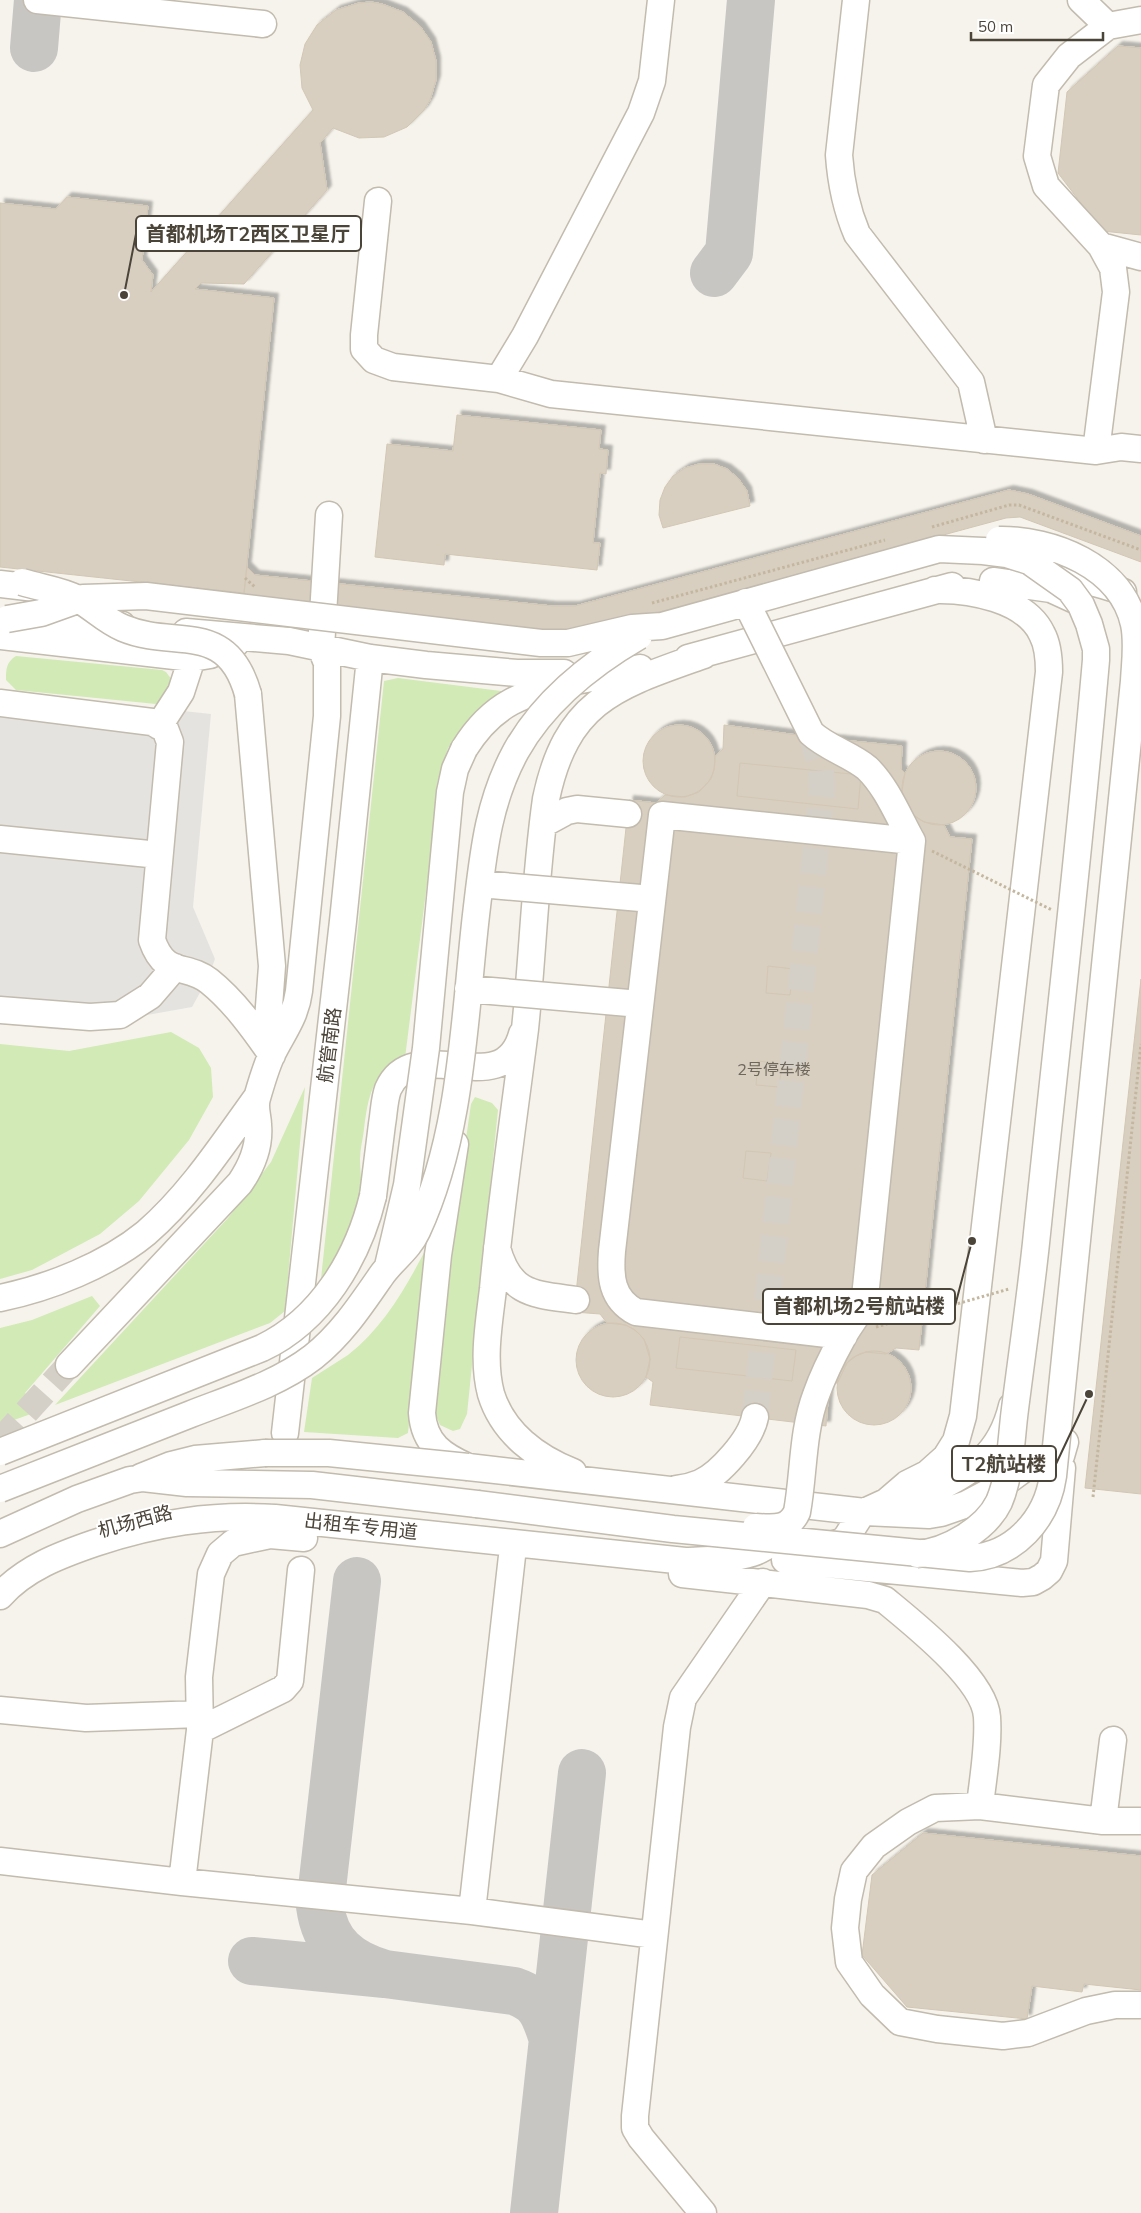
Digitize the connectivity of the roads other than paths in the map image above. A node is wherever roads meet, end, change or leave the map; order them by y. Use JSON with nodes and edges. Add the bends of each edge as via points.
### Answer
{"nodes":[{"id":1,"x":36,"y":0,"type":"edge"},
{"id":2,"x":661,"y":0,"type":"edge"},
{"id":3,"x":856,"y":0,"type":"edge"},
{"id":4,"x":1081,"y":0,"type":"edge"},
{"id":5,"x":110,"y":4,"type":"edge"},
{"id":6,"x":1141,"y":20,"type":"edge"},
{"id":7,"x":263,"y":24,"type":"dead end"},
{"id":8,"x":1108,"y":26,"type":"junction"},
{"id":9,"x":378,"y":201,"type":"dead end"},
{"id":10,"x":1101,"y":246,"type":"junction"},
{"id":11,"x":1141,"y":257,"type":"edge"},
{"id":12,"x":499,"y":379,"type":"junction"},
{"id":13,"x":984,"y":440,"type":"junction"},
{"id":14,"x":1141,"y":449,"type":"edge"},
{"id":15,"x":1096,"y":450,"type":"junction"},
{"id":16,"x":329,"y":515,"type":"dead end"},
{"id":17,"x":931,"y":539,"type":"junction"},
{"id":18,"x":993,"y":581,"type":"junction"},
{"id":19,"x":8,"y":582,"type":"edge"},
{"id":20,"x":935,"y":590,"type":"junction"},
{"id":21,"x":146,"y":596,"type":"junction"},
{"id":22,"x":77,"y":599,"type":"junction"},
{"id":23,"x":746,"y":602,"type":"junction"},
{"id":24,"x":655,"y":615,"type":"junction"},
{"id":25,"x":1141,"y":619,"type":"edge"},
{"id":26,"x":2,"y":621,"type":"edge"},
{"id":27,"x":136,"y":633,"type":"junction"},
{"id":28,"x":763,"y":637,"type":"junction"},
{"id":29,"x":253,"y":638,"type":"junction"},
{"id":30,"x":321,"y":648,"type":"junction"},
{"id":31,"x":704,"y":655,"type":"junction"},
{"id":32,"x":192,"y":658,"type":"junction"},
{"id":33,"x":370,"y":658,"type":"junction"},
{"id":34,"x":627,"y":670,"type":"junction"},
{"id":35,"x":1141,"y":682,"type":"edge"},
{"id":36,"x":0,"y":703,"type":"edge"},
{"id":37,"x":159,"y":726,"type":"junction"},
{"id":38,"x":812,"y":737,"type":"tunnel mouth"},
{"id":39,"x":628,"y":814,"type":"dead end"},
{"id":40,"x":543,"y":824,"type":"junction"},
{"id":41,"x":0,"y":839,"type":"edge"},
{"id":42,"x":912,"y":841,"type":"junction"},
{"id":43,"x":159,"y":855,"type":"junction"},
{"id":44,"x":480,"y":884,"type":"junction"},
{"id":45,"x":652,"y":899,"type":"junction"},
{"id":46,"x":175,"y":967,"type":"junction"},
{"id":47,"x":468,"y":989,"type":"junction"},
{"id":48,"x":640,"y":1004,"type":"junction"},
{"id":49,"x":0,"y":1010,"type":"edge"},
{"id":50,"x":524,"y":1029,"type":"junction"},
{"id":51,"x":272,"y":1055,"type":"junction"},
{"id":52,"x":477,"y":1068,"type":"junction"},
{"id":53,"x":257,"y":1097,"type":"junction"},
{"id":54,"x":454,"y":1115,"type":"junction"},
{"id":55,"x":513,"y":1118,"type":"junction"},
{"id":56,"x":496,"y":1247,"type":"junction"},
{"id":57,"x":386,"y":1269,"type":"junction"},
{"id":58,"x":0,"y":1298,"type":"edge"},
{"id":59,"x":576,"y":1300,"type":"dead end"},
{"id":60,"x":844,"y":1336,"type":"junction"},
{"id":61,"x":69,"y":1364,"type":"tunnel mouth"},
{"id":62,"x":755,"y":1417,"type":"tunnel mouth"},
{"id":63,"x":285,"y":1433,"type":"dead end"},
{"id":64,"x":0,"y":1452,"type":"edge"},
{"id":65,"x":1063,"y":1453,"type":"junction"},
{"id":66,"x":468,"y":1467,"type":"junction"},
{"id":67,"x":130,"y":1480,"type":"junction"},
{"id":68,"x":619,"y":1486,"type":"junction"},
{"id":69,"x":0,"y":1489,"type":"edge"},
{"id":70,"x":666,"y":1491,"type":"junction"},
{"id":71,"x":865,"y":1512,"type":"junction"},
{"id":72,"x":673,"y":1529,"type":"junction"},
{"id":73,"x":0,"y":1534,"type":"edge"},
{"id":74,"x":917,"y":1554,"type":"junction"},
{"id":75,"x":739,"y":1555,"type":"junction"},
{"id":76,"x":512,"y":1556,"type":"junction"},
{"id":77,"x":301,"y":1570,"type":"dead end"},
{"id":78,"x":0,"y":1573,"type":"edge"},
{"id":79,"x":763,"y":1582,"type":"junction"},
{"id":80,"x":0,"y":1596,"type":"edge"},
{"id":81,"x":0,"y":1710,"type":"edge"},
{"id":82,"x":200,"y":1722,"type":"junction"},
{"id":83,"x":1113,"y":1740,"type":"dead end"},
{"id":84,"x":980,"y":1806,"type":"junction"},
{"id":85,"x":1104,"y":1821,"type":"junction"},
{"id":86,"x":1141,"y":1821,"type":"edge"},
{"id":87,"x":0,"y":1862,"type":"edge"},
{"id":88,"x":182,"y":1882,"type":"junction"},
{"id":89,"x":472,"y":1911,"type":"junction"},
{"id":90,"x":654,"y":1935,"type":"junction"},
{"id":91,"x":1141,"y":2005,"type":"edge"},
{"id":92,"x":703,"y":2213,"type":"edge"}],
"edges":[{"from":1,"to":5,"type":"street"},
{"from":2,"to":12,"type":"street","via":[[652,81],[642,113],[525,336]]},
{"from":3,"to":13,"type":"street","via":[[839,155],[846,210],[857,234],[971,382]]},
{"from":4,"to":8,"type":"street"},
{"from":5,"to":7,"type":"street"},
{"from":6,"to":8,"type":"street"},
{"from":8,"to":10,"type":"street","via":[[1069,56],[1046,84],[1036,156],[1046,186]]},
{"from":9,"to":12,"type":"street","via":[[364,350],[374,360],[392,367]]},
{"from":10,"to":11,"type":"street"},
{"from":10,"to":15,"type":"street","via":[[1113,268],[1116,292]]},
{"from":12,"to":13,"type":"street","via":[[551,394]]},
{"from":13,"to":15,"type":"street"},
{"from":14,"to":15,"type":"street"},
{"from":16,"to":30,"type":"street"},
{"from":17,"to":23,"type":"street","bridge":true},
{"from":17,"to":74,"type":"street","bridge":true,"via":[[1001,552],[1034,563],[1073,594],[1089,624],[1096,660],[1032,1283],[1009,1457],[1000,1500],[986,1522],[943,1547]]},
{"from":17,"to":74,"type":"street","bridge":true,"via":[[1035,543],[1067,553],[1099,571],[1121,595],[1134,623],[1136,647],[1052,1483],[1038,1517],[1025,1533],[1003,1550],[970,1558]]},
{"from":18,"to":20,"type":"street"},
{"from":18,"to":25,"type":"street","via":[[1068,576],[1094,582],[1123,592]]},
{"from":18,"to":71,"type":"street","via":[[1044,587],[1071,597],[1088,617],[1095,640],[1018,1376],[1007,1424],[982,1462],[900,1508]]},
{"from":19,"to":21,"type":"street","bridge":true},
{"from":19,"to":22,"type":"street","bridge":true},
{"from":19,"to":29,"type":"street","via":[[198,607]]},
{"from":20,"to":28,"type":"street"},
{"from":20,"to":71,"type":"street","via":[[985,596],[1004,602],[1026,616],[1038,627],[1045,642],[1049,683],[962,1423],[956,1441],[941,1462],[886,1502]]},
{"from":21,"to":22,"type":"street","bridge":true},
{"from":21,"to":24,"type":"street","bridge":true,"via":[[541,643],[568,643],[632,628]]},
{"from":22,"to":26,"type":"street","bridge":true,"via":[[41,613]]},
{"from":22,"to":27,"type":"street","bridge":true,"via":[[112,623]]},
{"from":23,"to":24,"type":"street","bridge":true},
{"from":23,"to":42,"type":"street","bridge":true,"via":[[811,733],[857,761],[875,777]]},
{"from":24,"to":44,"type":"street","bridge":true,"via":[[559,695],[526,736],[495,799],[487,828]]},
{"from":26,"to":27,"type":"street","bridge":true},
{"from":26,"to":29,"type":"street"},
{"from":26,"to":32,"type":"street"},
{"from":27,"to":51,"type":"street","bridge":true,"via":[[202,641],[234,662],[244,680],[248,694],[272,966],[268,1020]]},
{"from":28,"to":31,"type":"street"},
{"from":28,"to":38,"type":"street"},
{"from":29,"to":30,"type":"street"},
{"from":29,"to":32,"type":"street","via":[[241,640],[210,655]]},
{"from":30,"to":33,"type":"street"},
{"from":30,"to":51,"type":"street","via":[[327,663],[327,716],[299,991],[294,1015]]},
{"from":31,"to":34,"type":"street"},
{"from":31,"to":40,"type":"street","via":[[632,681],[585,714],[559,756],[548,790]]},
{"from":32,"to":37,"type":"street","via":[[180,692]]},
{"from":33,"to":34,"type":"street","via":[[517,673]]},
{"from":33,"to":63,"type":"street","name":"航管南路"},
{"from":34,"to":57,"type":"street","bridge":true,"via":[[518,697],[488,717],[464,749],[455,769],[414,1138],[406,1193]]},
{"from":35,"to":65,"type":"street"},
{"from":36,"to":37,"type":"street","via":[[152,722]]},
{"from":37,"to":43,"type":"street","via":[[166,729],[170,742]]},
{"from":39,"to":40,"type":"street","via":[[577,809]]},
{"from":40,"to":50,"type":"street"},
{"from":41,"to":43,"type":"street"},
{"from":42,"to":45,"type":"street","bridge":true,"via":[[662,815]]},
{"from":42,"to":60,"type":"street","bridge":true,"via":[[865,1297]]},
{"from":43,"to":46,"type":"street","via":[[152,940],[160,957]]},
{"from":44,"to":45,"type":"street","bridge":true},
{"from":44,"to":47,"type":"street","bridge":true},
{"from":45,"to":48,"type":"street","bridge":true},
{"from":46,"to":49,"type":"street","via":[[150,996],[120,1015],[90,1017]]},
{"from":46,"to":51,"type":"street","via":[[207,980],[256,1032]]},
{"from":47,"to":48,"type":"street","bridge":true},
{"from":47,"to":54,"type":"street","bridge":true},
{"from":48,"to":60,"type":"street","bridge":true,"via":[[612,1251],[611,1276],[619,1298],[636,1312]]},
{"from":50,"to":52,"type":"street","via":[[519,1045],[506,1059]]},
{"from":50,"to":55,"type":"street"},
{"from":51,"to":53,"type":"street"},
{"from":52,"to":55,"type":"street","via":[[497,1078],[506,1088]]},
{"from":52,"to":64,"type":"street","bridge":true,"via":[[420,1064],[407,1068],[395,1078],[386,1097],[373,1196],[362,1234],[348,1262],[307,1318],[262,1348]]},
{"from":53,"to":58,"type":"street","via":[[206,1167],[145,1234],[74,1275]]},
{"from":53,"to":61,"type":"street","via":[[257,1145],[240,1183]]},
{"from":54,"to":57,"type":"street","bridge":true,"via":[[417,1232]]},
{"from":54,"to":66,"type":"street","bridge":true,"via":[[455,1150],[438,1255],[422,1413],[426,1433],[437,1448]]},
{"from":55,"to":56,"type":"street"},
{"from":56,"to":59,"type":"street","via":[[507,1275],[521,1287],[541,1295]]},
{"from":56,"to":68,"type":"street","via":[[487,1355],[489,1381],[496,1406],[510,1428],[533,1452],[579,1474]]},
{"from":57,"to":69,"type":"street","bridge":true,"via":[[344,1326],[315,1356],[289,1372],[242,1394]]},
{"from":60,"to":72,"type":"street","bridge":true,"via":[[812,1409],[794,1519],[775,1528]]},
{"from":62,"to":70,"type":"street","via":[[746,1439],[716,1472],[700,1483]]},
{"from":65,"to":71,"type":"street","via":[[1060,1457],[1029,1465],[993,1491],[941,1513]]},
{"from":65,"to":75,"type":"street","via":[[1054,1562],[1046,1574],[1033,1582],[944,1577]]},
{"from":66,"to":67,"type":"street","bridge":true,"via":[[329,1453],[265,1452],[195,1458]]},
{"from":66,"to":68,"type":"street"},
{"from":67,"to":72,"type":"street","bridge":true,"via":[[312,1485]]},
{"from":67,"to":73,"type":"street","via":[[57,1507]]},
{"from":68,"to":70,"type":"street"},
{"from":70,"to":71,"type":"street"},
{"from":71,"to":75,"type":"street","via":[[858,1516],[846,1538],[837,1544],[820,1546],[777,1542],[756,1552]]},
{"from":72,"to":74,"type":"street","bridge":true},
{"from":75,"to":78,"type":"street","name":"机场西路","via":[[278,1500],[178,1509],[135,1518],[78,1537]]},
{"from":75,"to":80,"type":"street","name":"出租车专用道","via":[[671,1560],[401,1530],[238,1517],[170,1522],[129,1532],[37,1566],[14,1581]]},
{"from":76,"to":79,"type":"street"},
{"from":76,"to":82,"type":"street","via":[[270,1535],[233,1543],[220,1554],[211,1574],[199,1677]]},
{"from":76,"to":89,"type":"street"},
{"from":77,"to":82,"type":"street","via":[[290,1681],[283,1689]]},
{"from":79,"to":84,"type":"street","via":[[885,1600],[967,1674],[981,1695],[987,1715]]},
{"from":79,"to":90,"type":"street","via":[[683,1698]]},
{"from":81,"to":82,"type":"street","via":[[86,1718]]},
{"from":82,"to":88,"type":"street"},
{"from":83,"to":85,"type":"street"},
{"from":84,"to":85,"type":"street"},
{"from":84,"to":91,"type":"street","via":[[935,1808],[874,1846],[854,1871],[845,1928],[849,1962],[872,1995],[900,2022],[1003,2036],[1028,2033],[1108,2006]]},
{"from":85,"to":86,"type":"street"},
{"from":87,"to":88,"type":"street"},
{"from":88,"to":89,"type":"street"},
{"from":89,"to":90,"type":"street"},
{"from":90,"to":92,"type":"street","via":[[635,2128]]}]}
